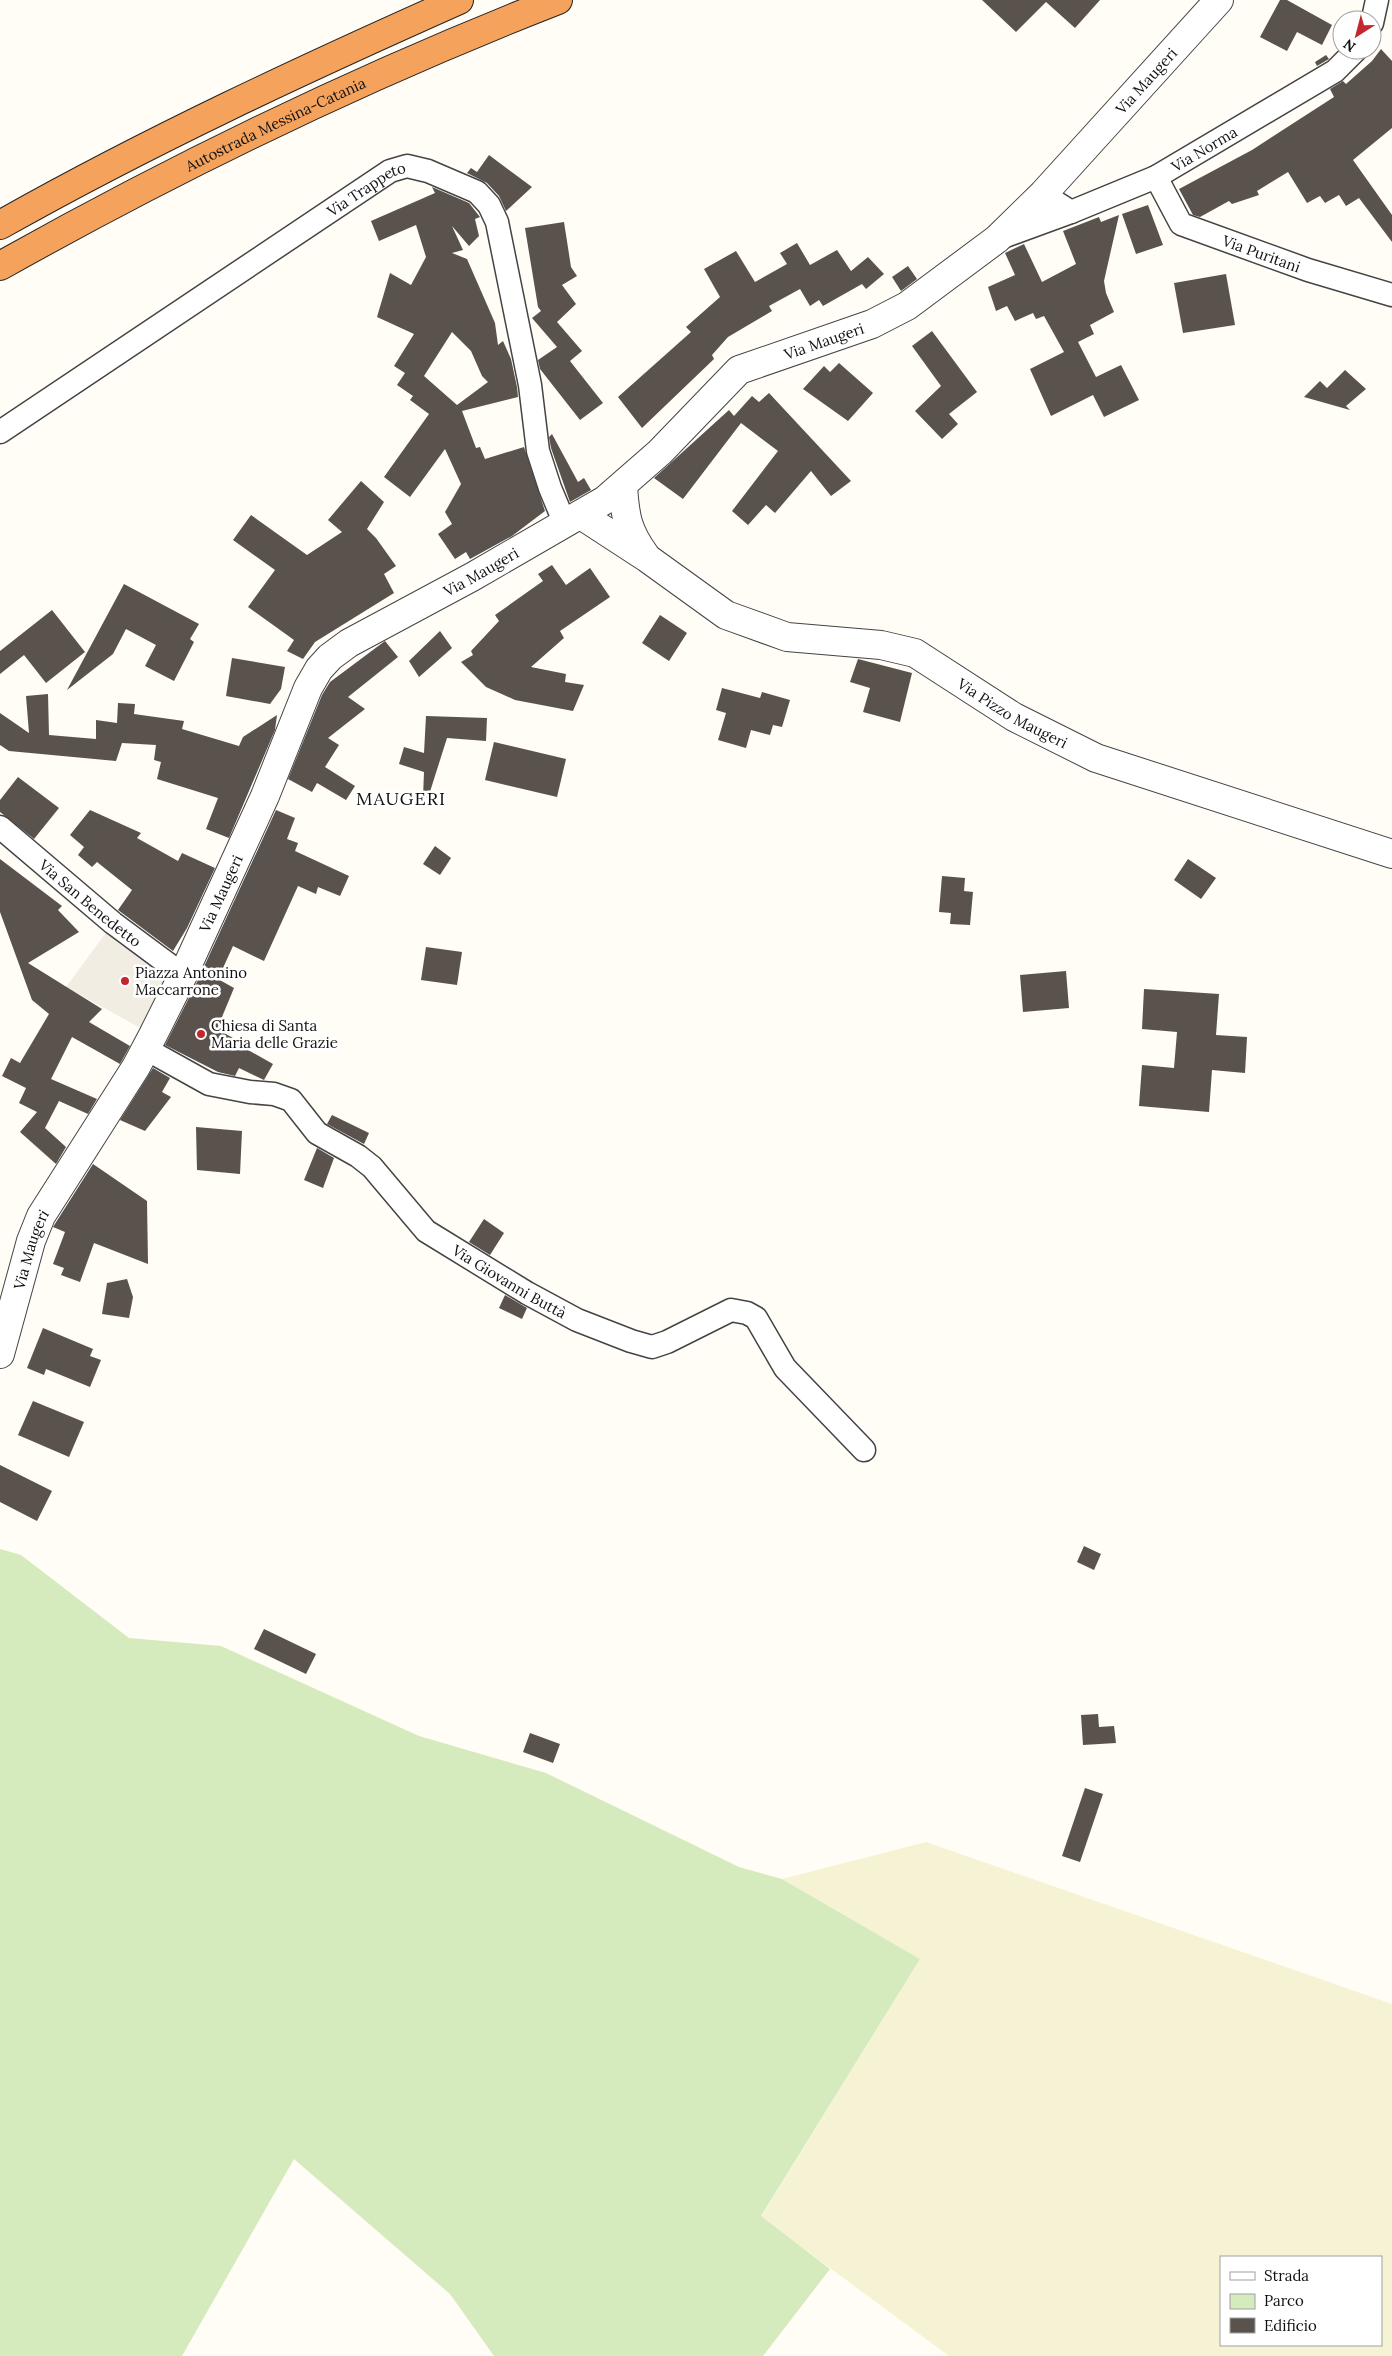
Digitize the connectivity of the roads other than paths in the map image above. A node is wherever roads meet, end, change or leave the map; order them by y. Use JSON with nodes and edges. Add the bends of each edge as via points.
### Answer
{"nodes":[{"id":1,"x":459,"y":0,"type":"edge"},
{"id":2,"x":558,"y":0,"type":"edge"},
{"id":3,"x":1219,"y":0,"type":"edge"},
{"id":4,"x":1346,"y":60,"type":"edge"},
{"id":5,"x":1156,"y":177,"type":"junction"},
{"id":6,"x":1043,"y":194,"type":"junction"},
{"id":7,"x":1071,"y":212,"type":"junction"},
{"id":8,"x":0,"y":225,"type":"edge"},
{"id":9,"x":996,"y":239,"type":"junction"},
{"id":10,"x":0,"y":266,"type":"edge"},
{"id":11,"x":1388,"y":287,"type":"edge"},
{"id":12,"x":0,"y":432,"type":"edge"},
{"id":13,"x":622,"y":486,"type":"junction"},
{"id":14,"x":573,"y":520,"type":"junction"},
{"id":15,"x":648,"y":558,"type":"junction"},
{"id":16,"x":0,"y":827,"type":"edge"},
{"id":17,"x":1392,"y":854,"type":"edge"},
{"id":18,"x":183,"y":975,"type":"junction"},
{"id":19,"x":146,"y":1049,"type":"junction"},
{"id":20,"x":0,"y":1354,"type":"edge"},
{"id":21,"x":864,"y":1450,"type":"dead end"}],
"edges":[{"from":1,"to":8,"type":"highway","via":[[154,142]]},
{"from":2,"to":10,"type":"highway","name":"Autostrada Messina-Catania","via":[[335,94],[169,174]]},
{"from":3,"to":6,"type":"street","name":"Via Maugeri"},
{"from":4,"to":5,"type":"street","name":"Via Norma","via":[[1335,71]]},
{"from":5,"to":7,"type":"street","name":"Via Norma"},
{"from":5,"to":11,"type":"street","name":"Via Puritani","via":[[1181,224],[1308,270]]},
{"from":6,"to":7,"type":"street"},
{"from":6,"to":9,"type":"street","name":"Via Maugeri"},
{"from":7,"to":9,"type":"street","name":"Via Norma"},
{"from":9,"to":13,"type":"street","name":"Via Maugeri","via":[[907,306],[872,324],[739,370]]},
{"from":12,"to":14,"type":"street","name":"Via Trappeto","via":[[390,171],[408,166],[477,192],[489,205],[497,222],[530,386],[538,451],[550,488]]},
{"from":13,"to":14,"type":"street","name":"Via Maugeri"},
{"from":13,"to":15,"type":"street","via":[[626,520],[632,536]]},
{"from":14,"to":15,"type":"street"},
{"from":14,"to":18,"type":"street","name":"Via Maugeri","via":[[349,643],[319,669],[308,688],[266,796]]},
{"from":15,"to":17,"type":"street","name":"Via Pizzo Maugeri","via":[[726,615],[758,628],[787,636],[881,644],[915,653],[1014,717],[1096,758]]},
{"from":16,"to":18,"type":"street","name":"Via San Benedetto","via":[[113,923]]},
{"from":18,"to":19,"type":"street","name":"Via Maugeri"},
{"from":19,"to":20,"type":"street","name":"Via Maugeri","via":[[41,1216]]},
{"from":19,"to":21,"type":"street","name":"Via Giovanni Buttà","via":[[209,1084],[274,1094],[291,1100],[317,1133],[372,1167],[426,1231],[577,1320],[652,1347],[732,1310],[756,1318],[785,1368]]}]}
